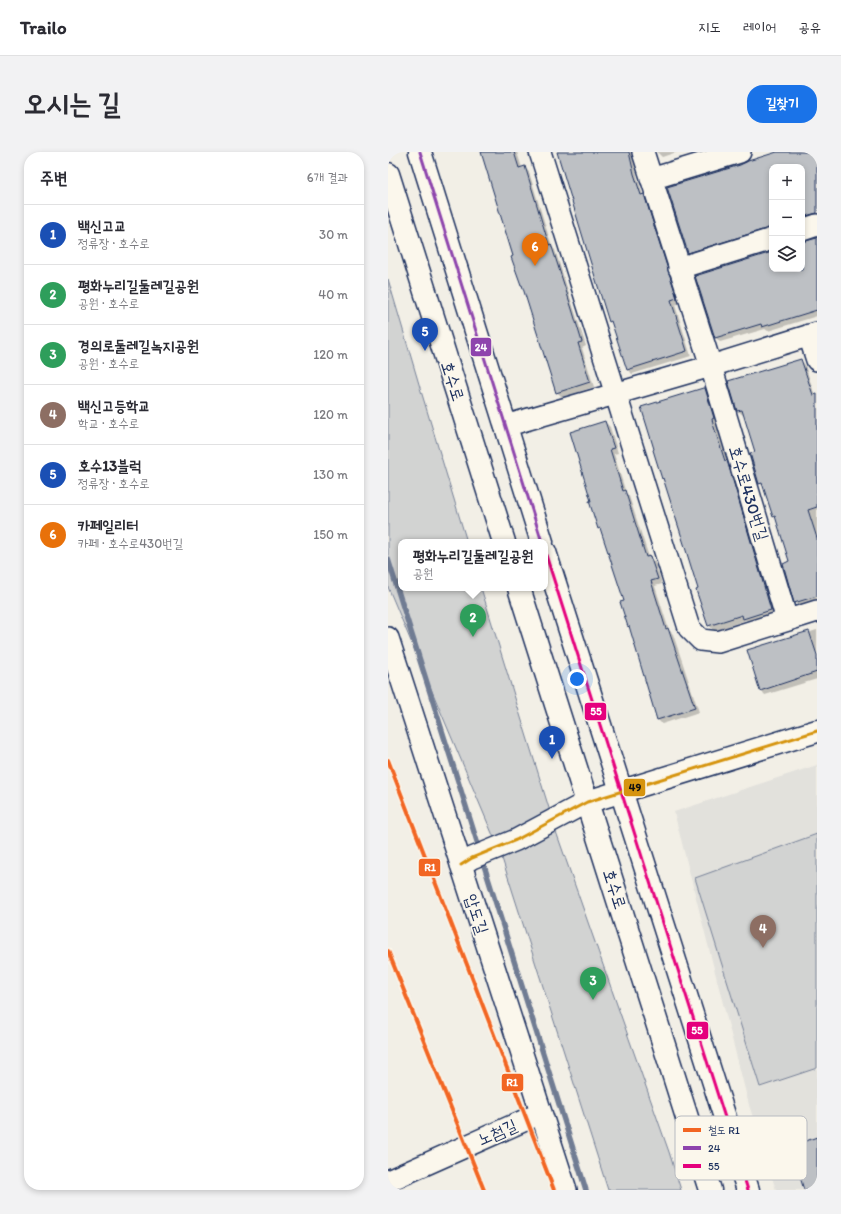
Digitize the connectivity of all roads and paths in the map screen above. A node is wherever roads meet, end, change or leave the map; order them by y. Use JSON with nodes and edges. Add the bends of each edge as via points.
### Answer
{"nodes":[{"id":1,"x":420,"y":152,"type":"edge"},
{"id":2,"x":540,"y":152,"type":"edge"},
{"id":3,"x":643,"y":152,"type":"edge"},
{"id":4,"x":740,"y":152,"type":"edge"},
{"id":5,"x":388,"y":174,"type":"edge"},
{"id":6,"x":651,"y":179,"type":"junction"},
{"id":7,"x":817,"y":225,"type":"edge"},
{"id":8,"x":805,"y":229,"type":"edge"},
{"id":9,"x":769,"y":240,"type":"edge"},
{"id":10,"x":679,"y":268,"type":"junction"},
{"id":11,"x":813,"y":334,"type":"edge"},
{"id":12,"x":817,"y":360,"type":"edge"},
{"id":13,"x":711,"y":366,"type":"junction"},
{"id":14,"x":616,"y":394,"type":"junction"},
{"id":15,"x":505,"y":426,"type":"junction"},
{"id":16,"x":503,"y":539,"type":"edge"},
{"id":17,"x":541,"y":539,"type":"edge"},
{"id":18,"x":548,"y":561,"type":"edge"},
{"id":19,"x":520,"y":591,"type":"edge"},
{"id":20,"x":817,"y":611,"type":"edge"},
{"id":21,"x":787,"y":620,"type":"junction"},
{"id":22,"x":388,"y":638,"type":"edge"},
{"id":23,"x":817,"y":731,"type":"edge"},
{"id":24,"x":621,"y":791,"type":"junction"},
{"id":25,"x":587,"y":802,"type":"junction"},
{"id":26,"x":466,"y":861,"type":"junction"},
{"id":27,"x":541,"y":1113,"type":"junction"},
{"id":28,"x":687,"y":1116,"type":"edge"},
{"id":29,"x":724,"y":1116,"type":"edge"},
{"id":30,"x":707,"y":1180,"type":"edge"},
{"id":31,"x":745,"y":1180,"type":"edge"},
{"id":32,"x":388,"y":1181,"type":"edge"},
{"id":33,"x":566,"y":1190,"type":"edge"},
{"id":34,"x":710,"y":1190,"type":"edge"},
{"id":35,"x":748,"y":1190,"type":"edge"}],
"edges":[{"from":1,"to":15,"type":"main road"},
{"from":2,"to":14,"type":"street"},
{"from":3,"to":6,"type":"street","name":"호수로430번길"},
{"from":4,"to":6,"type":"street"},
{"from":5,"to":16,"type":"main road","name":"호수로"},
{"from":6,"to":10,"type":"street","name":"호수로430번길"},
{"from":7,"to":8,"type":"street"},
{"from":9,"to":10,"type":"street"},
{"from":10,"to":13,"type":"street","name":"호수로430번길"},
{"from":11,"to":12,"type":"street"},
{"from":11,"to":13,"type":"street"},
{"from":13,"to":14,"type":"street"},
{"from":13,"to":21,"type":"street","name":"호수로430번길"},
{"from":14,"to":15,"type":"street"},
{"from":14,"to":21,"type":"street","via":[[689,628],[702,640],[718,642]]},
{"from":15,"to":17,"type":"main road"},
{"from":18,"to":24,"type":"main road","name":"호수로"},
{"from":19,"to":25,"type":"main road","name":"호수로"},
{"from":20,"to":21,"type":"street"},
{"from":22,"to":26,"type":"street","name":"압도길"},
{"from":23,"to":24,"type":"main road"},
{"from":24,"to":25,"type":"main road"},
{"from":24,"to":29,"type":"main road","name":"호수로"},
{"from":25,"to":26,"type":"street","via":[[500,848]]},
{"from":25,"to":28,"type":"main road","name":"호수로"},
{"from":26,"to":27,"type":"street","name":"압도길"},
{"from":27,"to":32,"type":"street","name":"노첨길"},
{"from":27,"to":33,"type":"street","name":"압도길"},
{"from":30,"to":34,"type":"main road","name":"호수로"},
{"from":31,"to":35,"type":"main road","name":"호수로"}]}
